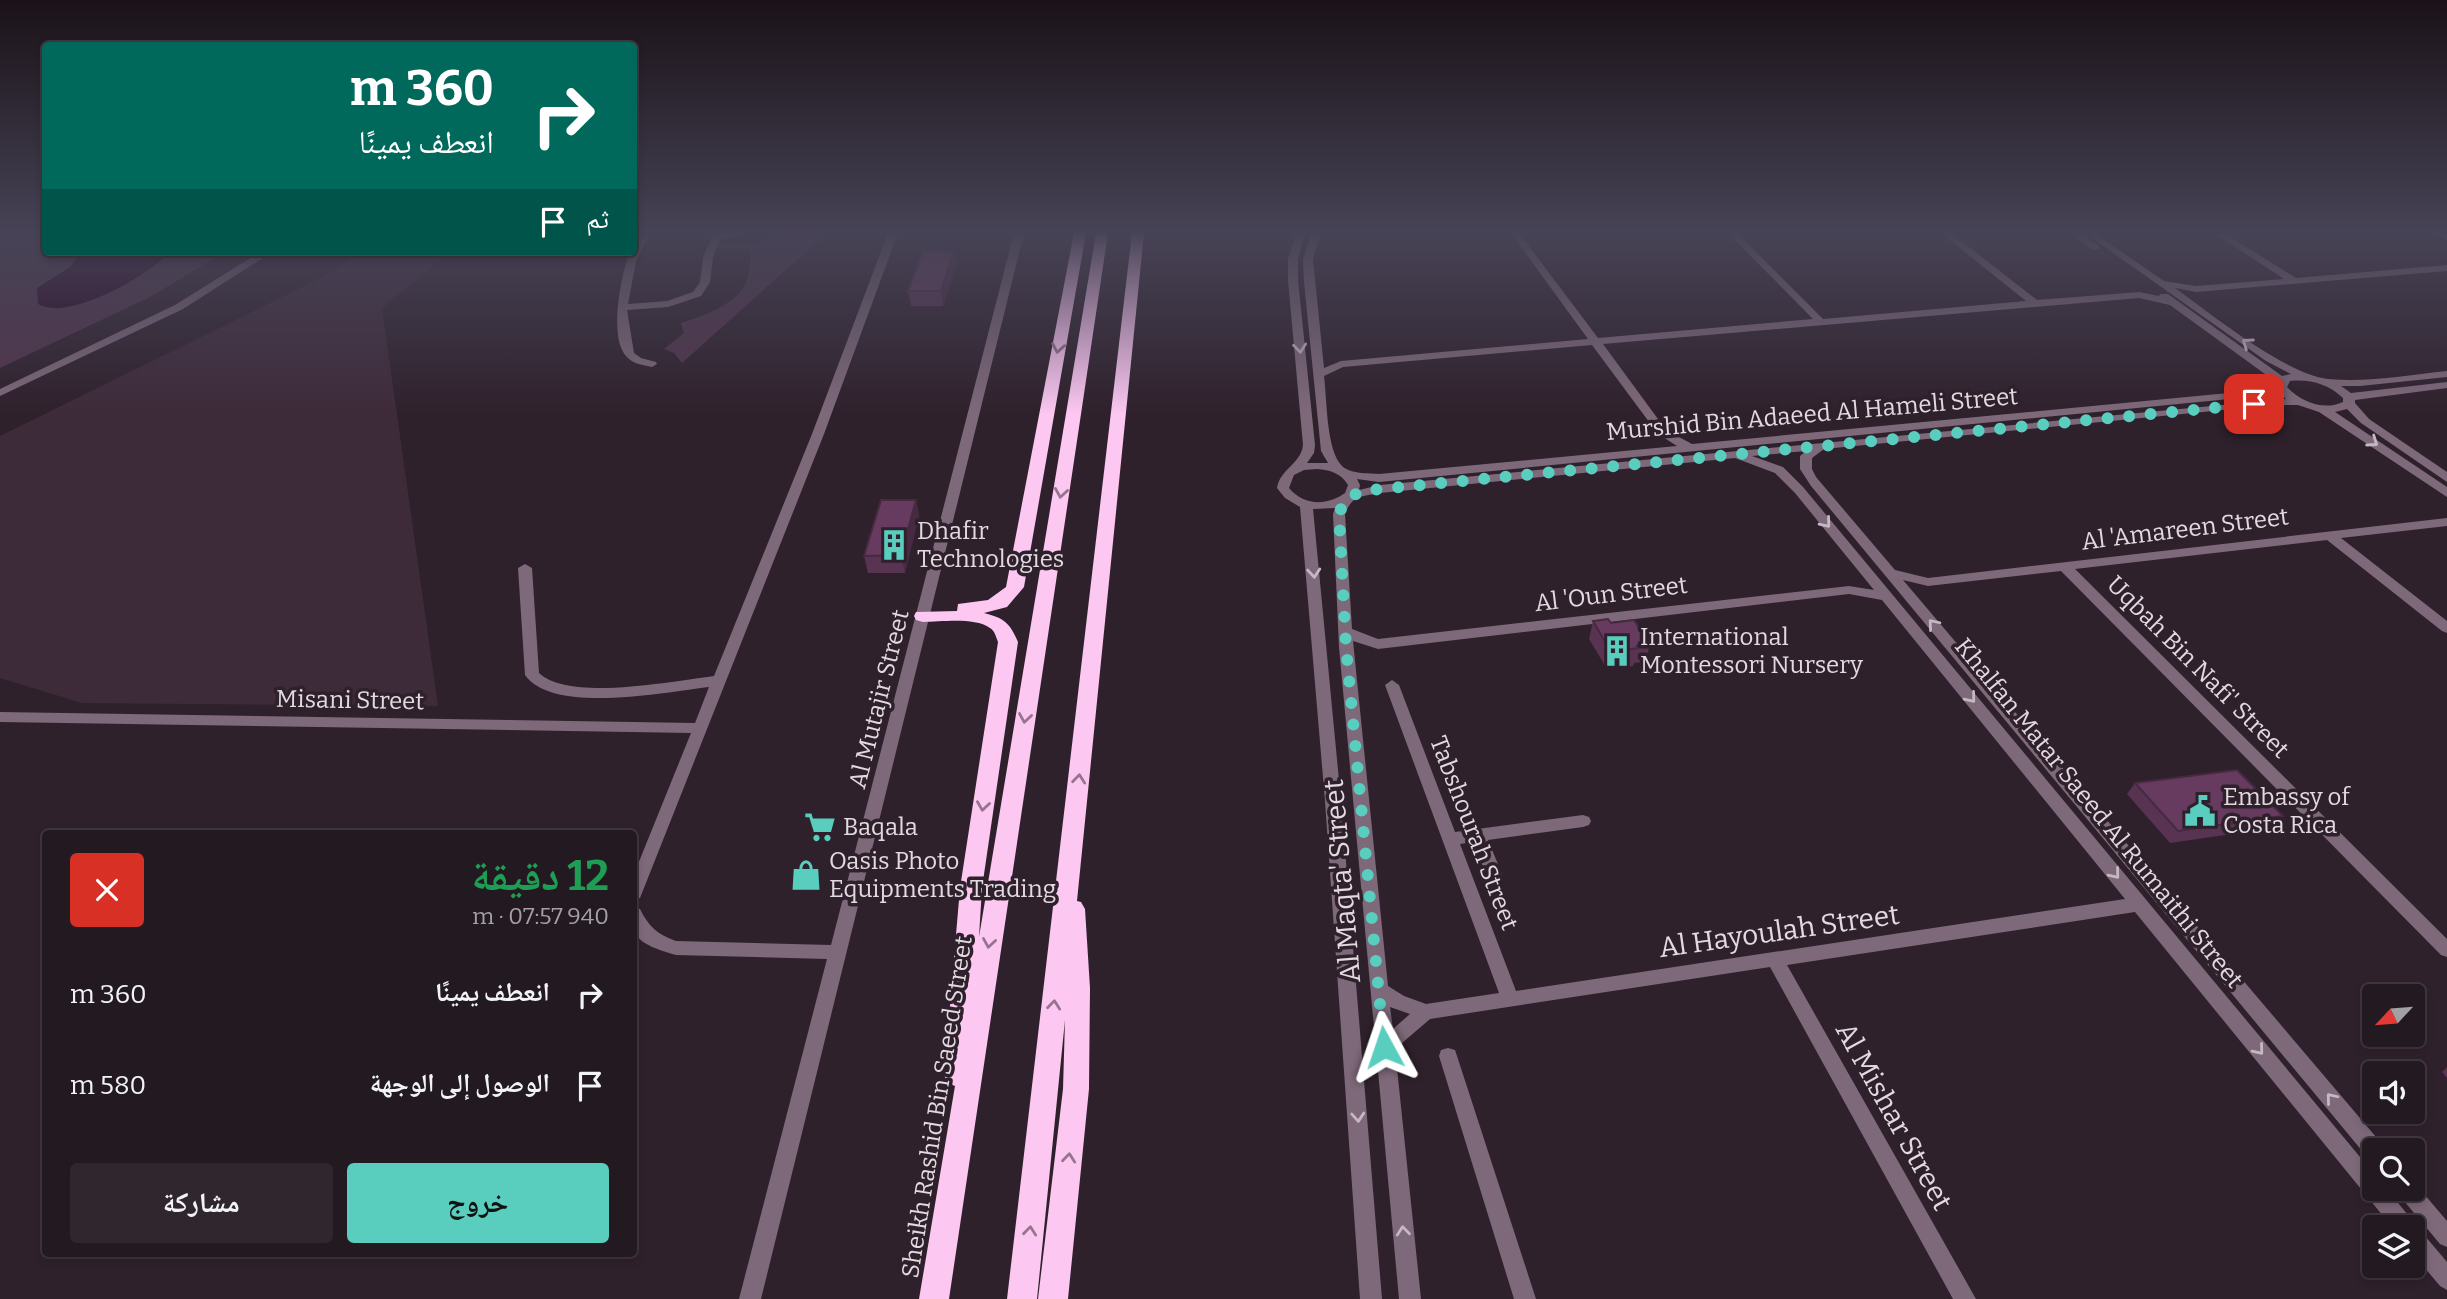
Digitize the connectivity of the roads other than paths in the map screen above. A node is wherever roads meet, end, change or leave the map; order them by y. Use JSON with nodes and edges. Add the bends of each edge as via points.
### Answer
{"nodes":[{"id":1,"x":186,"y":294,"type":"edge"},
{"id":2,"x":200,"y":294,"type":"edge"},
{"id":3,"x":623,"y":294,"type":"edge"},
{"id":4,"x":697,"y":294,"type":"edge"},
{"id":5,"x":870,"y":294,"type":"edge"},
{"id":6,"x":1004,"y":294,"type":"edge"},
{"id":7,"x":1070,"y":294,"type":"edge"},
{"id":8,"x":1078,"y":294,"type":"edge"},
{"id":9,"x":1092,"y":294,"type":"edge"},
{"id":10,"x":1131,"y":294,"type":"edge"},
{"id":11,"x":1141,"y":294,"type":"edge"},
{"id":12,"x":1294,"y":294,"type":"edge"},
{"id":13,"x":1311,"y":294,"type":"edge"},
{"id":14,"x":1560,"y":294,"type":"edge"},
{"id":15,"x":1793,"y":294,"type":"edge"},
{"id":16,"x":2023,"y":294,"type":"edge"},
{"id":17,"x":2163,"y":294,"type":"edge"},
{"id":18,"x":2176,"y":294,"type":"edge"},
{"id":19,"x":2193,"y":294,"type":"edge"},
{"id":20,"x":2139,"y":295,"type":"joint"},
{"id":21,"x":2187,"y":301,"type":"junction"},
{"id":22,"x":2171,"y":302,"type":"junction"},
{"id":23,"x":2035,"y":303,"type":"junction"},
{"id":24,"x":621,"y":307,"type":"junction"},
{"id":25,"x":1821,"y":322,"type":"junction"},
{"id":26,"x":1596,"y":342,"type":"junction"},
{"id":27,"x":1317,"y":353,"type":"junction"},
{"id":28,"x":1341,"y":363,"type":"junction"},
{"id":29,"x":652,"y":364,"type":"dead end"},
{"id":30,"x":1320,"y":374,"type":"junction"},
{"id":31,"x":2447,"y":374,"type":"edge"},
{"id":32,"x":2306,"y":378,"type":"junction"},
{"id":33,"x":2324,"y":382,"type":"junction"},
{"id":34,"x":0,"y":384,"type":"edge"},
{"id":35,"x":2281,"y":385,"type":"junction"},
{"id":36,"x":2447,"y":385,"type":"edge"},
{"id":37,"x":0,"y":393,"type":"edge"},
{"id":38,"x":2349,"y":400,"type":"junction"},
{"id":39,"x":2301,"y":402,"type":"junction"},
{"id":40,"x":2315,"y":407,"type":"junction"},
{"id":41,"x":1117,"y":421,"type":"junction"},
{"id":42,"x":1071,"y":426,"type":"junction"},
{"id":43,"x":1662,"y":432,"type":"junction"},
{"id":44,"x":1823,"y":446,"type":"junction"},
{"id":45,"x":1688,"y":447,"type":"junction"},
{"id":46,"x":1658,"y":450,"type":"junction"},
{"id":47,"x":1735,"y":454,"type":"junction"},
{"id":48,"x":1296,"y":469,"type":"junction"},
{"id":49,"x":1343,"y":472,"type":"junction"},
{"id":50,"x":2447,"y":478,"type":"edge"},
{"id":51,"x":1818,"y":487,"type":"junction"},
{"id":52,"x":1799,"y":489,"type":"junction"},
{"id":53,"x":2447,"y":494,"type":"edge"},
{"id":54,"x":1347,"y":498,"type":"junction"},
{"id":55,"x":1306,"y":505,"type":"junction"},
{"id":56,"x":2447,"y":522,"type":"edge"},
{"id":57,"x":2330,"y":536,"type":"junction"},
{"id":58,"x":2064,"y":566,"type":"junction"},
{"id":59,"x":525,"y":568,"type":"dead end"},
{"id":60,"x":1891,"y":573,"type":"junction"},
{"id":61,"x":1870,"y":576,"type":"junction"},
{"id":62,"x":1928,"y":582,"type":"junction"},
{"id":63,"x":1849,"y":590,"type":"junction"},
{"id":64,"x":1887,"y":597,"type":"junction"},
{"id":65,"x":1911,"y":597,"type":"junction"},
{"id":66,"x":924,"y":612,"type":"junction"},
{"id":67,"x":2447,"y":628,"type":"edge"},
{"id":68,"x":1345,"y":631,"type":"junction"},
{"id":69,"x":1378,"y":644,"type":"junction"},
{"id":70,"x":1348,"y":668,"type":"junction"},
{"id":71,"x":717,"y":681,"type":"junction"},
{"id":72,"x":1392,"y":685,"type":"dead end"},
{"id":73,"x":0,"y":717,"type":"edge"},
{"id":74,"x":699,"y":728,"type":"junction"},
{"id":75,"x":1333,"y":800,"type":"junction"},
{"id":76,"x":1583,"y":821,"type":"dead end"},
{"id":77,"x":1478,"y":835,"type":"junction"},
{"id":78,"x":1450,"y":839,"type":"junction"},
{"id":79,"x":1069,"y":870,"type":"junction"},
{"id":80,"x":1494,"y":874,"type":"dead end"},
{"id":81,"x":637,"y":885,"type":"edge"},
{"id":82,"x":2140,"y":904,"type":"junction"},
{"id":83,"x":637,"y":920,"type":"edge"},
{"id":84,"x":2447,"y":950,"type":"edge"},
{"id":85,"x":839,"y":952,"type":"junction"},
{"id":86,"x":1376,"y":954,"type":"junction"},
{"id":87,"x":1774,"y":959,"type":"junction"},
{"id":88,"x":2230,"y":977,"type":"junction"},
{"id":89,"x":2203,"y":980,"type":"junction"},
{"id":90,"x":1379,"y":989,"type":"junction"},
{"id":91,"x":1510,"y":999,"type":"junction"},
{"id":92,"x":1426,"y":1012,"type":"junction"},
{"id":93,"x":1384,"y":1047,"type":"junction"},
{"id":94,"x":1448,"y":1056,"type":"dead end"},
{"id":95,"x":2364,"y":1138,"type":"edge"},
{"id":96,"x":2417,"y":1201,"type":"edge"},
{"id":97,"x":2394,"y":1215,"type":"edge"},
{"id":98,"x":946,"y":1217,"type":"junction"},
{"id":99,"x":2447,"y":1237,"type":"edge"},
{"id":100,"x":2425,"y":1252,"type":"edge"},
{"id":101,"x":2447,"y":1279,"type":"edge"},
{"id":102,"x":935,"y":1293,"type":"edge"},
{"id":103,"x":1373,"y":1296,"type":"edge"},
{"id":104,"x":750,"y":1299,"type":"edge"},
{"id":105,"x":1022,"y":1299,"type":"edge"},
{"id":106,"x":1054,"y":1299,"type":"edge"},
{"id":107,"x":1410,"y":1299,"type":"edge"},
{"id":108,"x":1525,"y":1299,"type":"edge"},
{"id":109,"x":1965,"y":1299,"type":"edge"}],
"edges":[{"from":1,"to":34,"type":"street"},
{"from":2,"to":37,"type":"street"},
{"from":3,"to":24,"type":"street"},
{"from":4,"to":24,"type":"street","via":[[667,304]]},
{"from":5,"to":71,"type":"street"},
{"from":6,"to":66,"type":"street","name":"Al Mutajir Street"},
{"from":7,"to":66,"type":"highway","one_way":true,"via":[[1015,587],[994,606]]},
{"from":8,"to":42,"type":"highway"},
{"from":9,"to":42,"type":"highway"},
{"from":10,"to":41,"type":"highway"},
{"from":11,"to":41,"type":"highway"},
{"from":12,"to":48,"type":"street","one_way":true,"via":[[1310,445]]},
{"from":13,"to":27,"type":"street"},
{"from":14,"to":26,"type":"street"},
{"from":15,"to":25,"type":"street"},
{"from":16,"to":23,"type":"street"},
{"from":17,"to":22,"type":"street"},
{"from":18,"to":21,"type":"street"},
{"from":19,"to":21,"type":"street"},
{"from":20,"to":22,"type":"street"},
{"from":20,"to":23,"type":"street"},
{"from":32,"to":21,"type":"street","one_way":true,"via":[[2281,366]]},
{"from":22,"to":35,"type":"street"},
{"from":23,"to":25,"type":"street"},
{"from":24,"to":29,"type":"street","via":[[629,354]]},
{"from":25,"to":26,"type":"street"},
{"from":26,"to":28,"type":"street"},
{"from":26,"to":43,"type":"street"},
{"from":27,"to":28,"type":"street"},
{"from":27,"to":30,"type":"street"},
{"from":28,"to":30,"type":"street"},
{"from":30,"to":49,"type":"street","via":[[1327,451]]},
{"from":31,"to":33,"type":"street"},
{"from":32,"to":33,"type":"street"},
{"from":32,"to":35,"type":"street","name":"Murshid Bin Adaeed Al Hameli Street"},
{"from":33,"to":38,"type":"street"},
{"from":35,"to":39,"type":"street"},
{"from":35,"to":45,"type":"street","name":"Murshid Bin Adaeed Al Hameli Street","via":[[2260,393]]},
{"from":36,"to":38,"type":"street"},
{"from":38,"to":40,"type":"street","via":[[2339,408]]},
{"from":38,"to":50,"type":"street","via":[[2365,421]]},
{"from":39,"to":40,"type":"street"},
{"from":39,"to":44,"type":"street","name":"Murshid Bin Adaeed Al Hameli Street"},
{"from":40,"to":53,"type":"street","one_way":true,"via":[[2352,427]]},
{"from":79,"to":41,"type":"highway","one_way":true},
{"from":42,"to":98,"type":"highway","name":"Sheikh Rashid Bin Saeed Street","one_way":true},
{"from":43,"to":45,"type":"street"},
{"from":43,"to":46,"type":"street"},
{"from":44,"to":47,"type":"street","name":"Murshid Bin Adaeed Al Hameli Street"},
{"from":44,"to":51,"type":"street","name":"Khalfan Matar Saeed Al Rumaithi Street","via":[[1806,456],[1804,463]]},
{"from":45,"to":46,"type":"street","name":"Murshid Bin Adaeed Al Hameli Street"},
{"from":46,"to":49,"type":"street","name":"Murshid Bin Adaeed Al Hameli Street","via":[[1379,478]]},
{"from":47,"to":52,"type":"street","name":"Khalfan Matar Saeed Al Rumaithi Street","via":[[1779,470]]},
{"from":47,"to":54,"type":"street","name":"Murshid Bin Adaeed Al Hameli Street","via":[[1380,489]]},
{"from":48,"to":49,"type":"street","via":[[1317,465]]},
{"from":48,"to":55,"type":"street","via":[[1288,474],[1283,488]]},
{"from":49,"to":54,"type":"street","via":[[1354,485]]},
{"from":51,"to":52,"type":"street"},
{"from":51,"to":60,"type":"street","name":"Khalfan Matar Saeed Al Rumaithi Street"},
{"from":52,"to":61,"type":"street","name":"Khalfan Matar Saeed Al Rumaithi Street","one_way":true},
{"from":54,"to":55,"type":"street","via":[[1333,505]]},
{"from":54,"to":68,"type":"street","name":"Al Maqta' Street","via":[[1339,514]]},
{"from":55,"to":75,"type":"street","name":"Al Maqta' Street","one_way":true},
{"from":56,"to":57,"type":"street","name":"Al 'Amareen Street"},
{"from":57,"to":58,"type":"street","name":"Al 'Amareen Street"},
{"from":57,"to":67,"type":"street"},
{"from":58,"to":62,"type":"street","name":"Al 'Amareen Street"},
{"from":58,"to":84,"type":"street","name":"Uqbah Bin Nafi' Street"},
{"from":59,"to":71,"type":"street","via":[[532,675],[541,687],[589,693]]},
{"from":60,"to":62,"type":"street","name":"Al 'Amareen Street"},
{"from":60,"to":65,"type":"street","name":"Khalfan Matar Saeed Al Rumaithi Street"},
{"from":61,"to":63,"type":"street","name":"Al 'Oun Street"},
{"from":61,"to":64,"type":"street","name":"Khalfan Matar Saeed Al Rumaithi Street"},
{"from":62,"to":65,"type":"street"},
{"from":63,"to":64,"type":"street","name":"Al 'Oun Street"},
{"from":63,"to":69,"type":"street","name":"Al 'Oun Street"},
{"from":64,"to":82,"type":"street","name":"Khalfan Matar Saeed Al Rumaithi Street","one_way":true},
{"from":88,"to":65,"type":"street","name":"Khalfan Matar Saeed Al Rumaithi Street","one_way":true},
{"from":66,"to":85,"type":"street","name":"Al Mutajir Street"},
{"from":66,"to":98,"type":"highway","one_way":true,"via":[[985,618],[1002,627],[1008,642],[971,888]]},
{"from":68,"to":69,"type":"street","name":"Al 'Oun Street"},
{"from":68,"to":70,"type":"street","name":"Al Maqta' Street"},
{"from":69,"to":70,"type":"street","name":"Al 'Oun Street","via":[[1358,653]]},
{"from":70,"to":86,"type":"street","name":"Al Maqta' Street"},
{"from":71,"to":74,"type":"street"},
{"from":72,"to":78,"type":"street","name":"Tabshourah Street"},
{"from":73,"to":74,"type":"street","name":"Misani Street"},
{"from":74,"to":81,"type":"street"},
{"from":75,"to":86,"type":"street","via":[[1342,791],[1352,794],[1364,908]]},
{"from":75,"to":103,"type":"street","name":"Al Maqta' Street","one_way":true},
{"from":76,"to":77,"type":"street"},
{"from":77,"to":78,"type":"street"},
{"from":77,"to":80,"type":"street"},
{"from":78,"to":91,"type":"street","name":"Tabshourah Street"},
{"from":105,"to":79,"type":"highway","one_way":true},
{"from":106,"to":79,"type":"highway","one_way":true,"via":[[1076,1089],[1077,960]]},
{"from":82,"to":87,"type":"street","name":"Al Hayoulah Street"},
{"from":82,"to":89,"type":"street","name":"Khalfan Matar Saeed Al Rumaithi Street"},
{"from":83,"to":85,"type":"street","via":[[651,939],[676,948]]},
{"from":85,"to":104,"type":"street","name":"Al Mutajir Street"},
{"from":86,"to":90,"type":"street","name":"Al Maqta' Street"},
{"from":87,"to":91,"type":"street","name":"Al Hayoulah Street"},
{"from":87,"to":109,"type":"street","name":"Al Mishar Street"},
{"from":88,"to":89,"type":"street","via":[[2222,983]]},
{"from":95,"to":88,"type":"street","name":"Khalfan Matar Saeed Al Rumaithi Street","one_way":true},
{"from":89,"to":97,"type":"street","name":"Khalfan Matar Saeed Al Rumaithi Street","one_way":true},
{"from":90,"to":92,"type":"street"},
{"from":90,"to":93,"type":"street","name":"Al Maqta' Street"},
{"from":91,"to":92,"type":"street","name":"Al Hayoulah Street"},
{"from":92,"to":93,"type":"street"},
{"from":107,"to":93,"type":"street","name":"Al Maqta' Street","one_way":true},
{"from":94,"to":108,"type":"street"},
{"from":96,"to":99,"type":"street"},
{"from":98,"to":102,"type":"highway","name":"Sheikh Rashid Bin Saeed Street"},
{"from":100,"to":101,"type":"street"}]}
